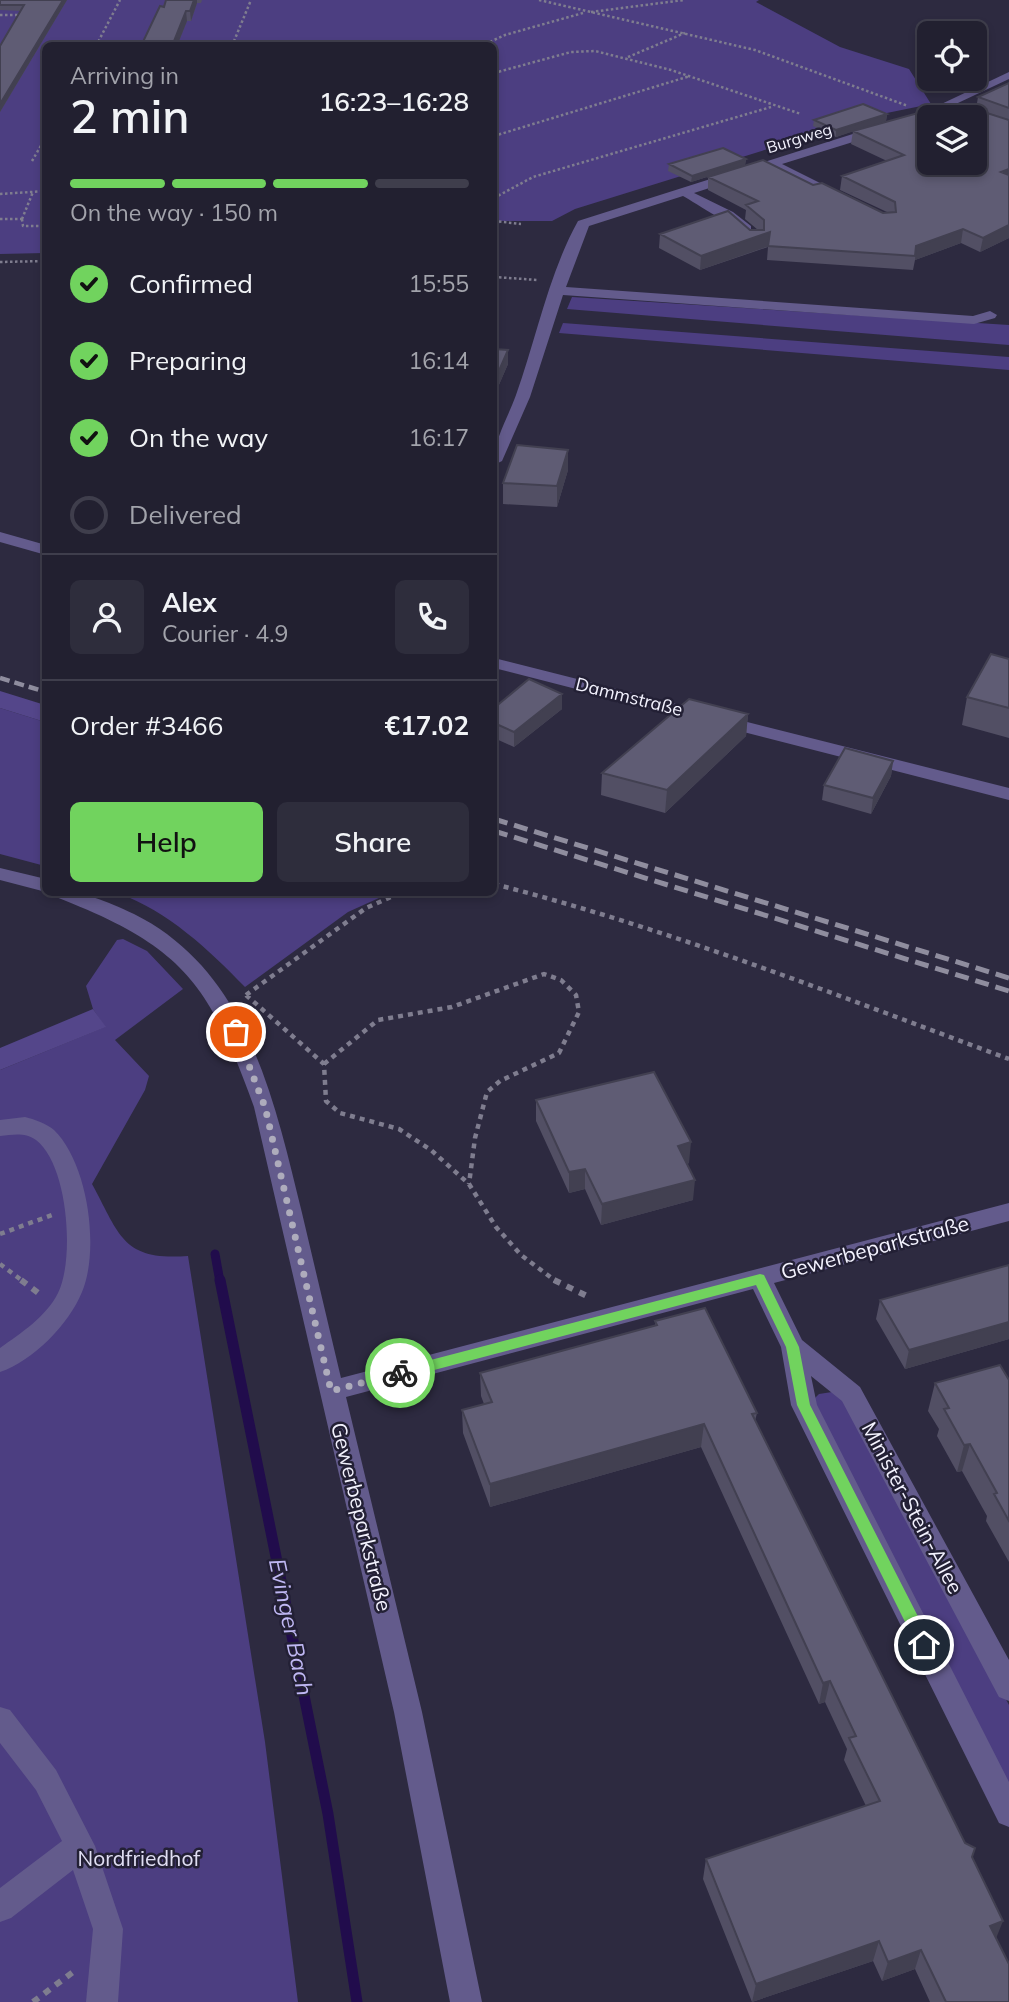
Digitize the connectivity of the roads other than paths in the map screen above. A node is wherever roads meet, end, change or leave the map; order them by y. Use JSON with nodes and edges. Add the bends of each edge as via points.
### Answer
{"nodes":[{"id":1,"x":1009,"y":75,"type":"edge"},
{"id":2,"x":770,"y":163,"type":"junction"},
{"id":3,"x":681,"y":191,"type":"junction"},
{"id":4,"x":853,"y":204,"type":"edge"},
{"id":5,"x":756,"y":239,"type":"edge"},
{"id":6,"x":560,"y":286,"type":"junction"},
{"id":7,"x":990,"y":315,"type":"dead end"},
{"id":8,"x":497,"y":454,"type":"edge"},
{"id":9,"x":0,"y":537,"type":"edge"},
{"id":10,"x":42,"y":549,"type":"edge"},
{"id":11,"x":497,"y":664,"type":"edge"},
{"id":12,"x":1009,"y":794,"type":"edge"},
{"id":13,"x":0,"y":874,"type":"edge"},
{"id":14,"x":42,"y":886,"type":"edge"},
{"id":15,"x":74,"y":896,"type":"edge"},
{"id":16,"x":0,"y":1128,"type":"edge"},
{"id":17,"x":1009,"y":1212,"type":"edge"},
{"id":18,"x":760,"y":1279,"type":"junction"},
{"id":19,"x":793,"y":1347,"type":"junction"},
{"id":20,"x":0,"y":1362,"type":"edge"},
{"id":21,"x":331,"y":1391,"type":"junction"},
{"id":22,"x":1009,"y":1688,"type":"edge"},
{"id":23,"x":0,"y":1720,"type":"edge"},
{"id":24,"x":1009,"y":1813,"type":"edge"},
{"id":25,"x":80,"y":1846,"type":"junction"},
{"id":26,"x":0,"y":1907,"type":"edge"},
{"id":27,"x":102,"y":2002,"type":"edge"},
{"id":28,"x":466,"y":2002,"type":"edge"}],
"edges":[{"from":1,"to":2,"type":"street","name":"Burgweg","via":[[952,108]]},
{"from":2,"to":3,"type":"street","name":"Burgweg"},
{"from":2,"to":4,"type":"street"},
{"from":3,"to":5,"type":"street","via":[[729,215]]},
{"from":3,"to":6,"type":"street","name":"Burgweg","via":[[583,223]]},
{"from":6,"to":7,"type":"street","via":[[604,296],[960,320]]},
{"from":6,"to":8,"type":"street","name":"Burgweg","via":[[523,397]]},
{"from":9,"to":10,"type":"street"},
{"from":11,"to":12,"type":"street","name":"Dammstraße"},
{"from":13,"to":14,"type":"street"},
{"from":15,"to":21,"type":"street","via":[[147,928],[185,956],[225,1010],[247,1054],[265,1107]]},
{"from":16,"to":20,"type":"street","via":[[24,1124],[53,1140],[76,1206],[76,1269],[63,1307],[48,1327]]},
{"from":17,"to":18,"type":"street","name":"Gewerbeparkstraße"},
{"from":18,"to":19,"type":"street","name":"Minister-Stein-Allee"},
{"from":18,"to":21,"type":"street","name":"Gewerbeparkstraße"},
{"from":19,"to":22,"type":"street","name":"Minister-Stein-Allee","via":[[851,1394]]},
{"from":19,"to":24,"type":"street","name":"Minister-Stein-Allee","via":[[804,1405]]},
{"from":21,"to":28,"type":"street","name":"Gewerbeparkstraße","via":[[408,1712]]},
{"from":23,"to":25,"type":"street","via":[[46,1780]]},
{"from":25,"to":26,"type":"street"},
{"from":25,"to":27,"type":"street","via":[[108,1929]]}]}
